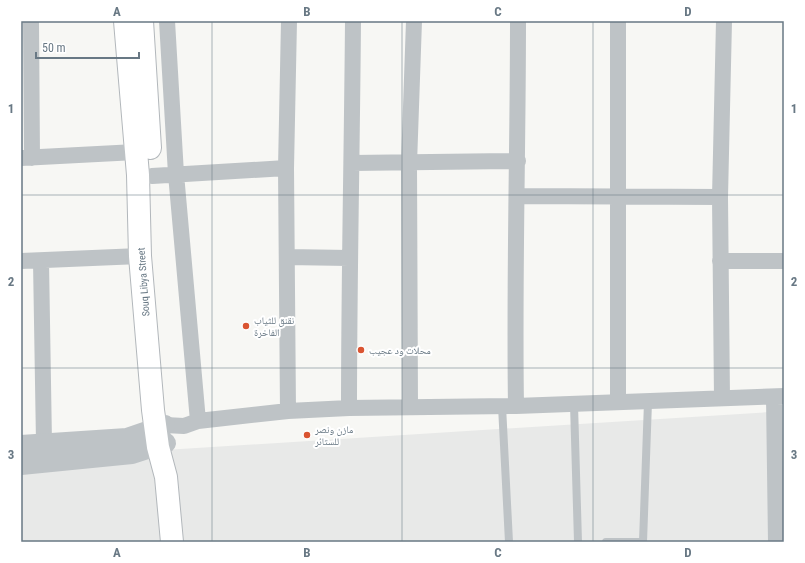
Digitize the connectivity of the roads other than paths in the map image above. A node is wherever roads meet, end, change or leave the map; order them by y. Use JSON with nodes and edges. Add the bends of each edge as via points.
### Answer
{"nodes":[{"id":1,"x":31,"y":21,"type":"edge"},
{"id":2,"x":125,"y":21,"type":"edge"},
{"id":3,"x":142,"y":21,"type":"edge"},
{"id":4,"x":167,"y":21,"type":"edge"},
{"id":5,"x":289,"y":21,"type":"edge"},
{"id":6,"x":353,"y":21,"type":"edge"},
{"id":7,"x":414,"y":21,"type":"edge"},
{"id":8,"x":518,"y":21,"type":"edge"},
{"id":9,"x":618,"y":21,"type":"edge"},
{"id":10,"x":724,"y":21,"type":"edge"},
{"id":11,"x":136,"y":152,"type":"junction"},
{"id":12,"x":26,"y":158,"type":"edge"},
{"id":13,"x":518,"y":161,"type":"junction"},
{"id":14,"x":352,"y":163,"type":"junction"},
{"id":15,"x":409,"y":164,"type":"junction"},
{"id":16,"x":286,"y":168,"type":"junction"},
{"id":17,"x":176,"y":174,"type":"junction"},
{"id":18,"x":152,"y":176,"type":"junction"},
{"id":19,"x":518,"y":196,"type":"junction"},
{"id":20,"x":618,"y":196,"type":"junction"},
{"id":21,"x":720,"y":196,"type":"junction"},
{"id":22,"x":140,"y":256,"type":"junction"},
{"id":23,"x":287,"y":257,"type":"junction"},
{"id":24,"x":349,"y":258,"type":"junction"},
{"id":25,"x":40,"y":261,"type":"junction"},
{"id":26,"x":720,"y":261,"type":"junction"},
{"id":27,"x":784,"y":261,"type":"edge"},
{"id":28,"x":21,"y":262,"type":"edge"},
{"id":29,"x":779,"y":397,"type":"edge"},
{"id":30,"x":722,"y":398,"type":"junction"},
{"id":31,"x":618,"y":402,"type":"junction"},
{"id":32,"x":648,"y":402,"type":"junction"},
{"id":33,"x":574,"y":404,"type":"junction"},
{"id":34,"x":509,"y":406,"type":"junction"},
{"id":35,"x":410,"y":407,"type":"junction"},
{"id":36,"x":349,"y":408,"type":"junction"},
{"id":37,"x":288,"y":411,"type":"junction"},
{"id":38,"x":171,"y":432,"type":"junction"},
{"id":39,"x":44,"y":443,"type":"junction"},
{"id":40,"x":21,"y":445,"type":"edge"},
{"id":41,"x":21,"y":465,"type":"edge"},
{"id":42,"x":172,"y":542,"type":"edge"},
{"id":43,"x":509,"y":542,"type":"edge"},
{"id":44,"x":578,"y":542,"type":"edge"},
{"id":45,"x":606,"y":542,"type":"edge"},
{"id":46,"x":643,"y":542,"type":"edge"},
{"id":47,"x":776,"y":542,"type":"edge"}],
"edges":[{"from":1,"to":12,"type":"street"},
{"from":2,"to":11,"type":"main road","name":"Souq Libya Street"},
{"from":3,"to":18,"type":"main road","name":"Souq Libya Street"},
{"from":4,"to":17,"type":"street"},
{"from":5,"to":16,"type":"street"},
{"from":6,"to":14,"type":"street"},
{"from":7,"to":15,"type":"street"},
{"from":8,"to":13,"type":"street"},
{"from":9,"to":20,"type":"street"},
{"from":10,"to":21,"type":"street"},
{"from":11,"to":12,"type":"street"},
{"from":11,"to":22,"type":"main road","name":"Souq Libya Street"},
{"from":13,"to":15,"type":"street"},
{"from":13,"to":19,"type":"street"},
{"from":14,"to":15,"type":"street"},
{"from":14,"to":24,"type":"street"},
{"from":15,"to":35,"type":"street"},
{"from":16,"to":17,"type":"street"},
{"from":16,"to":23,"type":"street"},
{"from":17,"to":18,"type":"street"},
{"from":17,"to":38,"type":"street"},
{"from":18,"to":38,"type":"main road","name":"Souq Libya Street"},
{"from":19,"to":20,"type":"street"},
{"from":19,"to":34,"type":"street"},
{"from":20,"to":21,"type":"street"},
{"from":20,"to":31,"type":"street"},
{"from":21,"to":26,"type":"street"},
{"from":22,"to":25,"type":"street"},
{"from":22,"to":38,"type":"main road","name":"Souq Libya Street"},
{"from":23,"to":24,"type":"street"},
{"from":23,"to":37,"type":"street"},
{"from":24,"to":36,"type":"street"},
{"from":25,"to":28,"type":"street"},
{"from":25,"to":39,"type":"street"},
{"from":26,"to":27,"type":"street"},
{"from":26,"to":30,"type":"street"},
{"from":29,"to":30,"type":"street"},
{"from":29,"to":47,"type":"street"},
{"from":30,"to":32,"type":"street"},
{"from":31,"to":32,"type":"street"},
{"from":31,"to":33,"type":"street"},
{"from":32,"to":46,"type":"lane"},
{"from":33,"to":34,"type":"street"},
{"from":33,"to":44,"type":"lane"},
{"from":34,"to":35,"type":"street"},
{"from":34,"to":43,"type":"lane"},
{"from":35,"to":36,"type":"street"},
{"from":36,"to":37,"type":"street"},
{"from":37,"to":38,"type":"street"},
{"from":38,"to":39,"type":"street","via":[[127,438]]},
{"from":38,"to":41,"type":"street","via":[[120,456]]},
{"from":38,"to":42,"type":"main road","name":"Souq Libya Street","via":[[166,477]]},
{"from":39,"to":40,"type":"street"},
{"from":45,"to":46,"type":"lane"}]}
